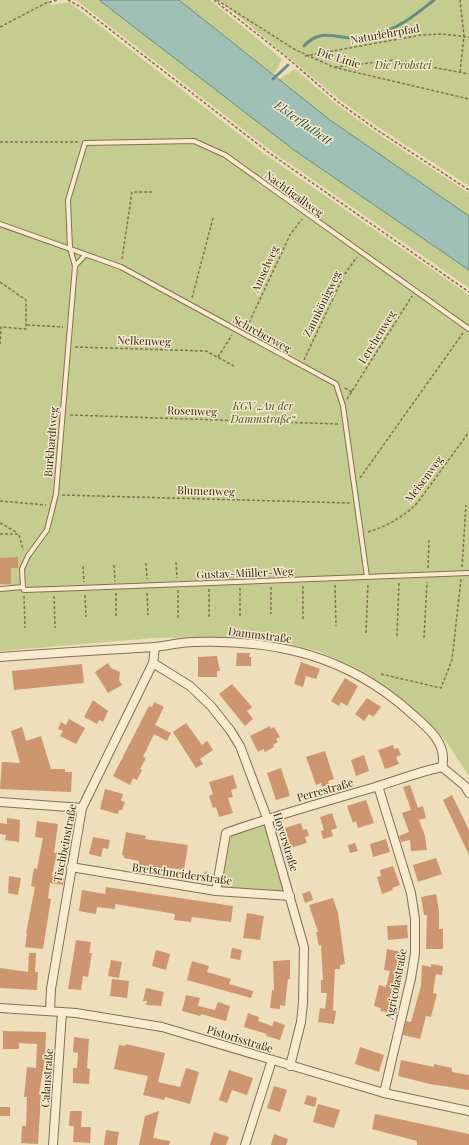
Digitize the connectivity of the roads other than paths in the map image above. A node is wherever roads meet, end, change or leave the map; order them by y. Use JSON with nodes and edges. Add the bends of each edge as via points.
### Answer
{"nodes":[{"id":1,"x":85,"y":143,"type":"joint"},
{"id":2,"x":0,"y":224,"type":"edge"},
{"id":3,"x":70,"y":248,"type":"junction"},
{"id":4,"x":86,"y":255,"type":"junction"},
{"id":5,"x":75,"y":266,"type":"junction"},
{"id":6,"x":468,"y":328,"type":"edge"},
{"id":7,"x":469,"y":573,"type":"edge"},
{"id":8,"x":367,"y":577,"type":"junction"},
{"id":9,"x":24,"y":588,"type":"junction"},
{"id":10,"x":0,"y":589,"type":"edge"},
{"id":11,"x":155,"y":647,"type":"junction"},
{"id":12,"x":0,"y":657,"type":"edge"},
{"id":13,"x":153,"y":663,"type":"junction"},
{"id":14,"x":442,"y":767,"type":"junction"},
{"id":15,"x":378,"y":786,"type":"junction"},
{"id":16,"x":469,"y":793,"type":"edge"},
{"id":17,"x":0,"y":802,"type":"edge"},
{"id":18,"x":82,"y":808,"type":"junction"},
{"id":19,"x":268,"y":818,"type":"junction"},
{"id":20,"x":71,"y":867,"type":"junction"},
{"id":21,"x":216,"y":891,"type":"junction"},
{"id":22,"x":290,"y":896,"type":"junction"},
{"id":23,"x":0,"y":1008,"type":"edge"},
{"id":24,"x":50,"y":1011,"type":"junction"},
{"id":25,"x":62,"y":1012,"type":"junction"},
{"id":26,"x":272,"y":1060,"type":"junction"},
{"id":27,"x":290,"y":1066,"type":"junction"},
{"id":28,"x":384,"y":1093,"type":"junction"},
{"id":29,"x":469,"y":1111,"type":"edge"},
{"id":30,"x":53,"y":1145,"type":"edge"},
{"id":31,"x":245,"y":1145,"type":"edge"}],
"edges":[{"from":1,"to":3,"type":"lane","name":"Burkhardtweg","via":[[68,200]]},
{"from":1,"to":6,"type":"lane","name":"Nachtigallweg","via":[[194,141],[225,156]]},
{"from":2,"to":3,"type":"lane","name":"Schreberweg"},
{"from":3,"to":4,"type":"lane","name":"Schreberweg"},
{"from":3,"to":5,"type":"lane","name":"Burkhardtweg"},
{"from":4,"to":5,"type":"lane"},
{"from":4,"to":8,"type":"lane","name":"Schreberweg","via":[[121,267],[336,384],[346,424]]},
{"from":5,"to":9,"type":"lane","name":"Burkhardtweg","via":[[56,494],[47,530],[22,569]]},
{"from":7,"to":8,"type":"lane","name":"Gustav-Müller-Weg"},
{"from":8,"to":9,"type":"lane","name":"Gustav-Müller-Weg"},
{"from":9,"to":10,"type":"lane"},
{"from":11,"to":12,"type":"street","name":"Dammstraße"},
{"from":11,"to":13,"type":"street","name":"Tischbeinstraße"},
{"from":11,"to":14,"type":"street","name":"Dammstraße","via":[[191,642],[236,642],[295,650],[330,661],[369,681],[422,723],[441,744],[445,757]]},
{"from":13,"to":18,"type":"street","name":"Tischbeinstraße"},
{"from":13,"to":19,"type":"street","name":"Hoyerstraße","via":[[190,686],[211,706],[230,730],[240,746]]},
{"from":14,"to":15,"type":"street","name":"Perrestraße","via":[[418,772]]},
{"from":14,"to":16,"type":"street","via":[[465,786]]},
{"from":15,"to":19,"type":"street","name":"Perrestraße"},
{"from":15,"to":28,"type":"street","name":"Agricolastraße","via":[[411,892],[415,919],[415,953],[411,978]]},
{"from":17,"to":18,"type":"street"},
{"from":18,"to":20,"type":"street","name":"Tischbeinstraße"},
{"from":19,"to":21,"type":"street","name":"Perrestraße","via":[[226,833]]},
{"from":19,"to":22,"type":"street","name":"Hoyerstraße"},
{"from":20,"to":21,"type":"street","name":"Bretschneiderstraße"},
{"from":20,"to":24,"type":"street","name":"Tischbeinstraße","via":[[51,990]]},
{"from":21,"to":22,"type":"street","name":"Bretschneiderstraße"},
{"from":22,"to":27,"type":"street","name":"Hoyerstraße","via":[[304,947],[304,975],[301,1022]]},
{"from":23,"to":24,"type":"street","name":"Pistorisstraße"},
{"from":24,"to":25,"type":"street","name":"Pistorisstraße"},
{"from":25,"to":26,"type":"street","name":"Pistorisstraße","via":[[108,1017],[162,1028]]},
{"from":25,"to":30,"type":"street","name":"Calaustraße"},
{"from":26,"to":27,"type":"street","name":"Pistorisstraße"},
{"from":26,"to":31,"type":"street"},
{"from":27,"to":28,"type":"street","name":"Pistorisstraße"},
{"from":28,"to":29,"type":"street","name":"Pistorisstraße"}]}
